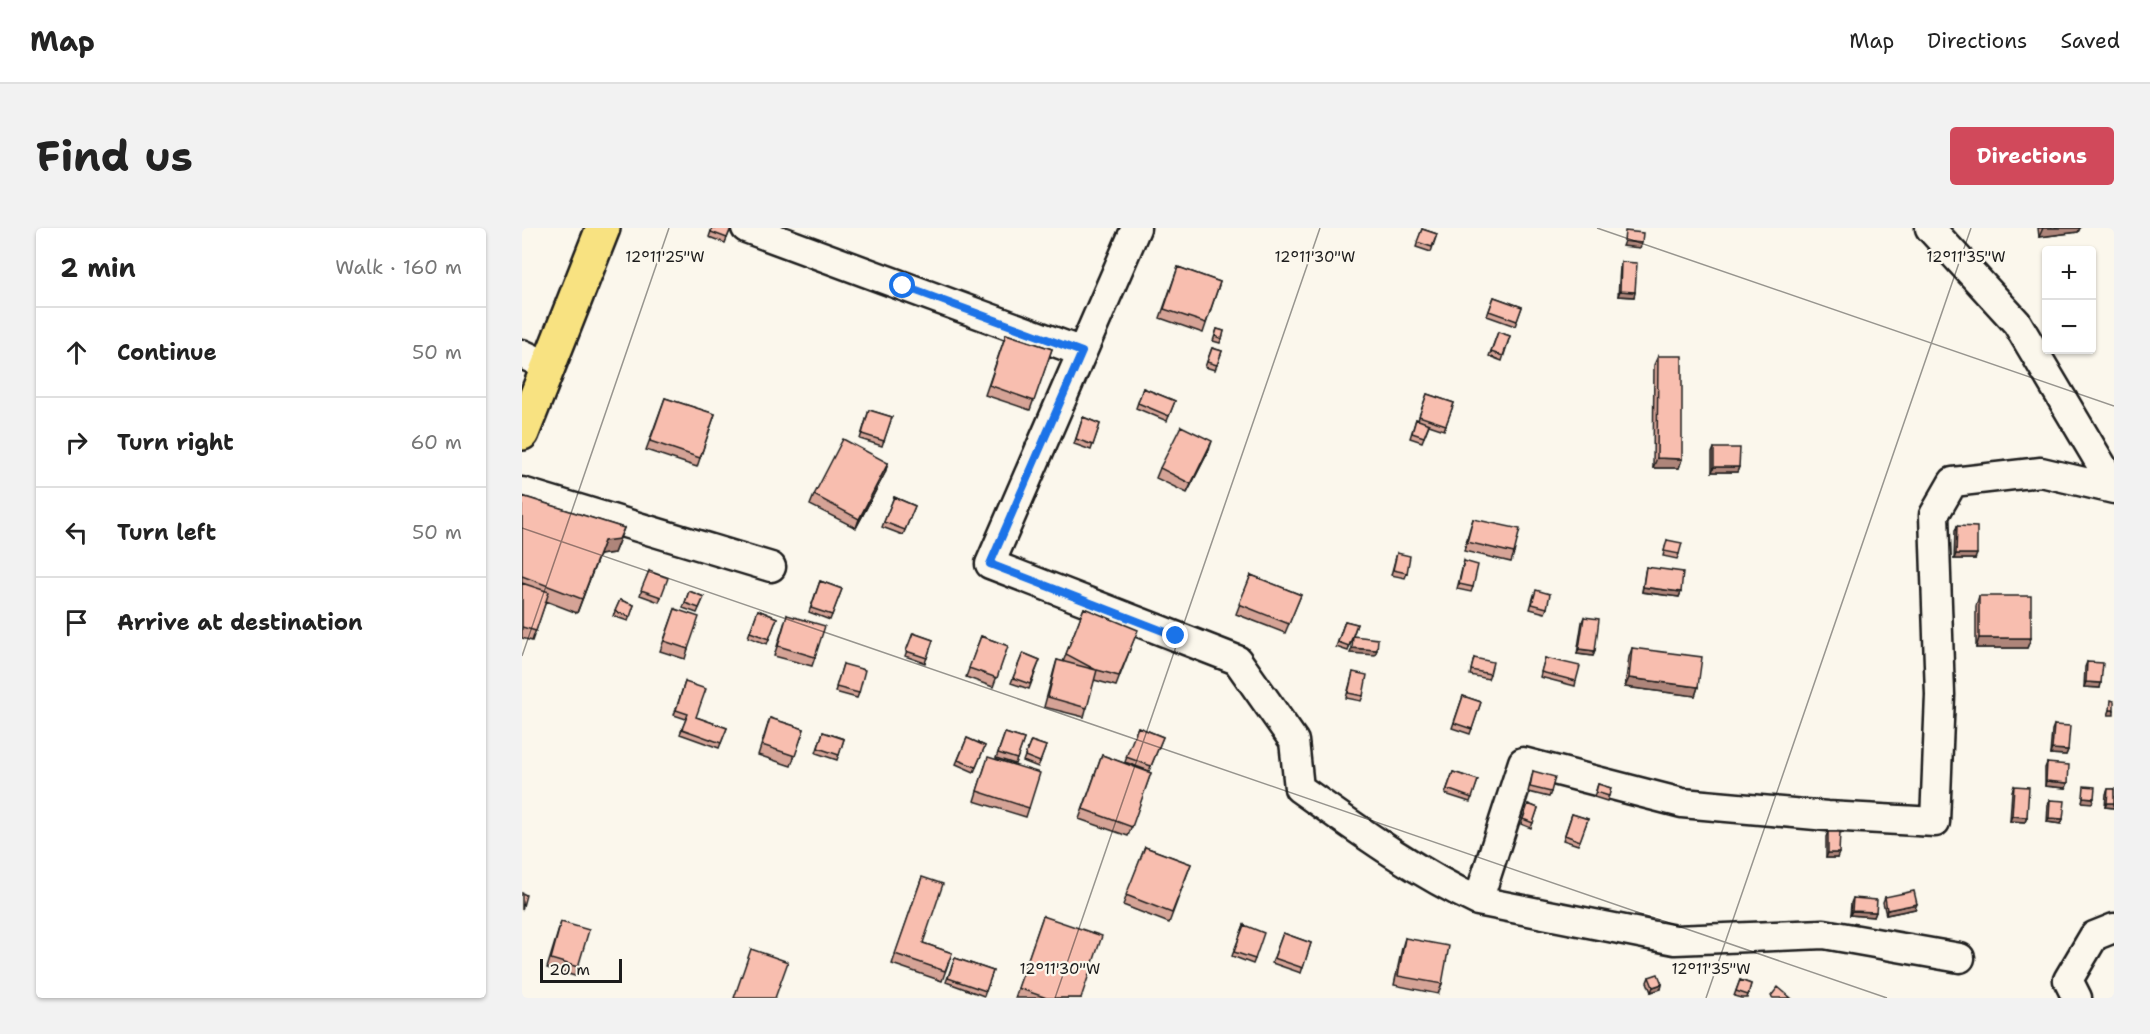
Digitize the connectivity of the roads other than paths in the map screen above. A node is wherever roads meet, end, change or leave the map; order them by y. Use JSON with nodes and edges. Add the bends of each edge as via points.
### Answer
{"nodes":[{"id":1,"x":603,"y":228,"type":"edge"},
{"id":2,"x":746,"y":228,"type":"edge"},
{"id":3,"x":1136,"y":228,"type":"edge"},
{"id":4,"x":1930,"y":228,"type":"edge"},
{"id":5,"x":1082,"y":352,"type":"junction"},
{"id":6,"x":536,"y":360,"type":"edge"},
{"id":7,"x":522,"y":433,"type":"edge"},
{"id":8,"x":2114,"y":488,"type":"edge"},
{"id":9,"x":522,"y":492,"type":"edge"},
{"id":10,"x":771,"y":567,"type":"dead end"},
{"id":11,"x":1479,"y":901,"type":"junction"},
{"id":12,"x":2114,"y":928,"type":"edge"},
{"id":13,"x":1960,"y":958,"type":"dead end"},
{"id":14,"x":2077,"y":998,"type":"edge"}],
"edges":[{"from":1,"to":6,"type":"main road"},
{"from":2,"to":5,"type":"street"},
{"from":3,"to":5,"type":"street"},
{"from":4,"to":8,"type":"street","via":[[2018,323]]},
{"from":5,"to":11,"type":"street","via":[[990,564],[1237,660],[1294,741],[1299,788],[1394,855]]},
{"from":6,"to":7,"type":"main road"},
{"from":8,"to":11,"type":"street","via":[[2041,472],[1953,482],[1934,515],[1940,695],[1935,822],[1682,802],[1523,762]]},
{"from":9,"to":10,"type":"street"},
{"from":11,"to":13,"type":"street","via":[[1675,940],[1824,934]]},
{"from":12,"to":14,"type":"street","via":[[2094,936],[2068,980]]}]}
